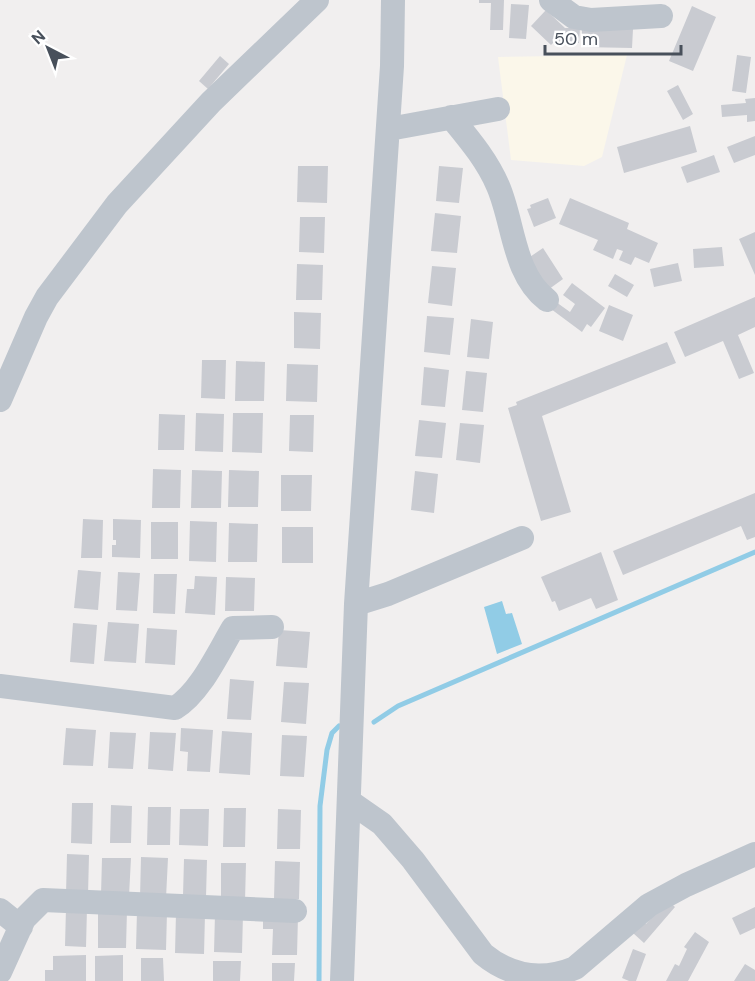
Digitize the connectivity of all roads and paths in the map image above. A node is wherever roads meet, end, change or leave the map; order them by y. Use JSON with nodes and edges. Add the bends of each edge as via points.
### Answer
{"nodes":[{"id":1,"x":317,"y":0,"type":"edge"},
{"id":2,"x":393,"y":0,"type":"edge"},
{"id":3,"x":551,"y":0,"type":"edge"},
{"id":4,"x":661,"y":16,"type":"dead end"},
{"id":5,"x":498,"y":109,"type":"dead end"},
{"id":6,"x":451,"y":117,"type":"junction"},
{"id":7,"x":388,"y":129,"type":"junction"},
{"id":8,"x":547,"y":300,"type":"dead end"},
{"id":9,"x":0,"y":399,"type":"edge"},
{"id":10,"x":522,"y":537,"type":"dead end"},
{"id":11,"x":356,"y":604,"type":"junction"},
{"id":12,"x":272,"y":627,"type":"dead end"},
{"id":13,"x":0,"y":686,"type":"edge"},
{"id":14,"x":349,"y":801,"type":"junction"},
{"id":15,"x":755,"y":855,"type":"edge"},
{"id":16,"x":0,"y":909,"type":"edge"},
{"id":17,"x":295,"y":911,"type":"dead end"},
{"id":18,"x":21,"y":927,"type":"junction"},
{"id":19,"x":0,"y":972,"type":"edge"},
{"id":20,"x":578,"y":975,"type":"edge"},
{"id":21,"x":342,"y":981,"type":"edge"}],
"edges":[{"from":1,"to":9,"type":"street","via":[[211,102],[117,204],[47,297]]},
{"from":2,"to":7,"type":"street"},
{"from":3,"to":4,"type":"street","via":[[574,17],[591,20]]},
{"from":5,"to":6,"type":"street"},
{"from":6,"to":7,"type":"street"},
{"from":6,"to":8,"type":"street","via":[[487,164],[508,215],[520,260],[538,293]]},
{"from":7,"to":11,"type":"street"},
{"from":10,"to":11,"type":"street"},
{"from":11,"to":14,"type":"street"},
{"from":12,"to":13,"type":"street","via":[[233,628],[204,676],[175,708]]},
{"from":14,"to":20,"type":"street","via":[[382,824],[483,954],[497,965],[513,974],[540,980]]},
{"from":14,"to":21,"type":"street"},
{"from":15,"to":20,"type":"street","via":[[649,905]]},
{"from":16,"to":18,"type":"street"},
{"from":17,"to":18,"type":"street","via":[[44,900]]},
{"from":18,"to":19,"type":"street"}]}
